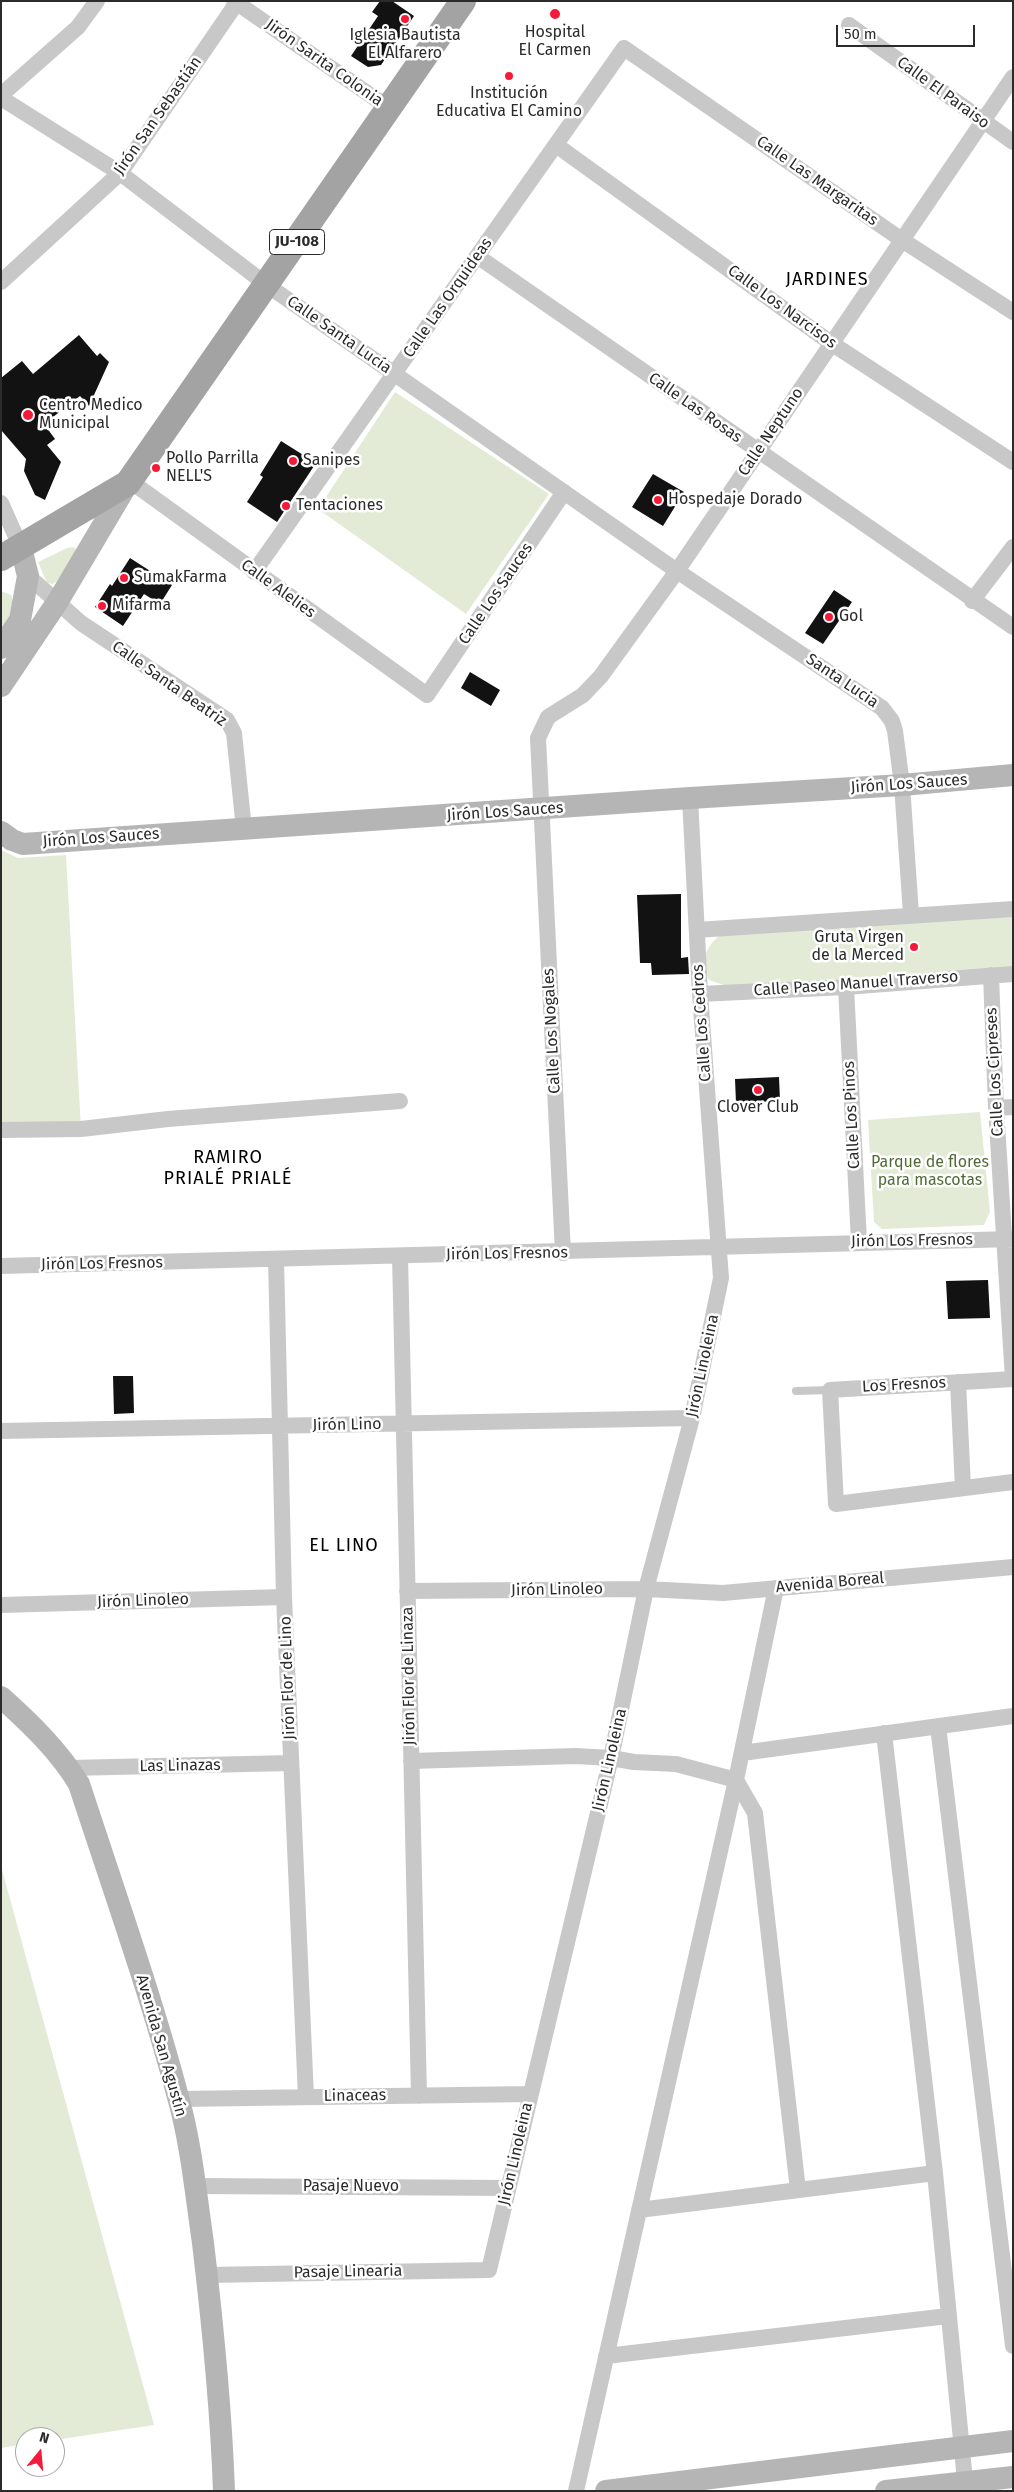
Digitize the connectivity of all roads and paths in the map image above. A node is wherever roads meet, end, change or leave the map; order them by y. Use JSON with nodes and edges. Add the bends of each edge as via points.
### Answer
{"nodes":[{"id":1,"x":97,"y":1,"type":"edge"},
{"id":2,"x":463,"y":1,"type":"edge"},
{"id":3,"x":236,"y":2,"type":"edge"},
{"id":4,"x":849,"y":25,"type":"dead end"},
{"id":5,"x":624,"y":48,"type":"joint"},
{"id":6,"x":1013,"y":77,"type":"edge"},
{"id":7,"x":1,"y":96,"type":"edge"},
{"id":8,"x":389,"y":108,"type":"junction"},
{"id":9,"x":982,"y":122,"type":"junction"},
{"id":10,"x":1013,"y":142,"type":"edge"},
{"id":11,"x":556,"y":145,"type":"junction"},
{"id":12,"x":120,"y":174,"type":"junction"},
{"id":13,"x":902,"y":240,"type":"junction"},
{"id":14,"x":477,"y":256,"type":"junction"},
{"id":15,"x":1,"y":282,"type":"edge"},
{"id":16,"x":267,"y":285,"type":"junction"},
{"id":17,"x":1013,"y":312,"type":"edge"},
{"id":18,"x":832,"y":343,"type":"junction"},
{"id":19,"x":394,"y":374,"type":"junction"},
{"id":20,"x":758,"y":452,"type":"junction"},
{"id":21,"x":1013,"y":462,"type":"edge"},
{"id":22,"x":129,"y":482,"type":"junction"},
{"id":23,"x":564,"y":492,"type":"junction"},
{"id":24,"x":1,"y":503,"type":"edge"},
{"id":25,"x":1013,"y":547,"type":"edge"},
{"id":26,"x":11,"y":553,"type":"edge"},
{"id":27,"x":677,"y":571,"type":"junction"},
{"id":28,"x":254,"y":572,"type":"junction"},
{"id":29,"x":28,"y":576,"type":"junction"},
{"id":30,"x":58,"y":601,"type":"junction"},
{"id":31,"x":972,"y":601,"type":"junction"},
{"id":32,"x":1013,"y":627,"type":"edge"},
{"id":33,"x":1,"y":648,"type":"edge"},
{"id":34,"x":1,"y":686,"type":"edge"},
{"id":35,"x":427,"y":695,"type":"joint"},
{"id":36,"x":1013,"y":775,"type":"edge"},
{"id":37,"x":902,"y":785,"type":"junction"},
{"id":38,"x":690,"y":798,"type":"junction"},
{"id":39,"x":541,"y":810,"type":"junction"},
{"id":40,"x":244,"y":829,"type":"junction"},
{"id":41,"x":1,"y":832,"type":"edge"},
{"id":42,"x":1013,"y":909,"type":"edge"},
{"id":43,"x":911,"y":914,"type":"junction"},
{"id":44,"x":697,"y":930,"type":"junction"},
{"id":45,"x":1013,"y":974,"type":"edge"},
{"id":46,"x":991,"y":975,"type":"junction"},
{"id":47,"x":846,"y":987,"type":"junction"},
{"id":48,"x":700,"y":994,"type":"junction"},
{"id":49,"x":400,"y":1101,"type":"dead end"},
{"id":50,"x":1005,"y":1107,"type":"edge"},
{"id":51,"x":1,"y":1130,"type":"edge"},
{"id":52,"x":1009,"y":1239,"type":"edge"},
{"id":53,"x":859,"y":1242,"type":"junction"},
{"id":54,"x":717,"y":1248,"type":"junction"},
{"id":55,"x":563,"y":1252,"type":"junction"},
{"id":56,"x":400,"y":1256,"type":"junction"},
{"id":57,"x":276,"y":1259,"type":"junction"},
{"id":58,"x":1,"y":1266,"type":"edge"},
{"id":59,"x":1013,"y":1379,"type":"edge"},
{"id":60,"x":958,"y":1382,"type":"junction"},
{"id":61,"x":830,"y":1390,"type":"junction"},
{"id":62,"x":796,"y":1391,"type":"dead end"},
{"id":63,"x":692,"y":1418,"type":"junction"},
{"id":64,"x":404,"y":1424,"type":"junction"},
{"id":65,"x":280,"y":1426,"type":"junction"},
{"id":66,"x":1,"y":1431,"type":"edge"},
{"id":67,"x":1013,"y":1482,"type":"edge"},
{"id":68,"x":963,"y":1488,"type":"junction"},
{"id":69,"x":1013,"y":1567,"type":"edge"},
{"id":70,"x":776,"y":1588,"type":"junction"},
{"id":71,"x":646,"y":1589,"type":"junction"},
{"id":72,"x":408,"y":1591,"type":"junction"},
{"id":73,"x":284,"y":1597,"type":"junction"},
{"id":74,"x":1,"y":1605,"type":"edge"},
{"id":75,"x":1,"y":1697,"type":"edge"},
{"id":76,"x":1013,"y":1716,"type":"edge"},
{"id":77,"x":938,"y":1726,"type":"junction"},
{"id":78,"x":884,"y":1734,"type":"junction"},
{"id":79,"x":742,"y":1753,"type":"junction"},
{"id":80,"x":611,"y":1758,"type":"junction"},
{"id":81,"x":411,"y":1761,"type":"junction"},
{"id":82,"x":292,"y":1763,"type":"junction"},
{"id":83,"x":69,"y":1768,"type":"junction"},
{"id":84,"x":736,"y":1780,"type":"junction"},
{"id":85,"x":531,"y":2094,"type":"junction"},
{"id":86,"x":419,"y":2096,"type":"junction"},
{"id":87,"x":306,"y":2097,"type":"junction"},
{"id":88,"x":179,"y":2099,"type":"junction"},
{"id":89,"x":935,"y":2173,"type":"junction"},
{"id":90,"x":194,"y":2186,"type":"junction"},
{"id":91,"x":508,"y":2188,"type":"junction"},
{"id":92,"x":798,"y":2190,"type":"junction"},
{"id":93,"x":639,"y":2210,"type":"junction"},
{"id":94,"x":488,"y":2270,"type":"joint"},
{"id":95,"x":207,"y":2275,"type":"junction"},
{"id":96,"x":948,"y":2316,"type":"junction"},
{"id":97,"x":1013,"y":2346,"type":"edge"},
{"id":98,"x":606,"y":2356,"type":"junction"},
{"id":99,"x":1013,"y":2441,"type":"edge"},
{"id":100,"x":961,"y":2449,"type":"junction"},
{"id":101,"x":1013,"y":2477,"type":"edge"},
{"id":102,"x":691,"y":2486,"type":"edge"},
{"id":103,"x":966,"y":2487,"type":"edge"},
{"id":104,"x":224,"y":2491,"type":"edge"},
{"id":105,"x":576,"y":2491,"type":"edge"},
{"id":106,"x":606,"y":2491,"type":"edge"},
{"id":107,"x":886,"y":2491,"type":"edge"}],
"edges":[{"from":1,"to":7,"type":"street","via":[[78,28]]},
{"from":2,"to":8,"type":"main road","number":"JU-108"},
{"from":3,"to":8,"type":"street","name":"Jirón Sarita Colonia"},
{"from":3,"to":12,"type":"street","name":"Jirón San Sebastián"},
{"from":4,"to":9,"type":"street","name":"Calle El Paraiso"},
{"from":5,"to":11,"type":"street","name":"Calle Las Orquideas"},
{"from":5,"to":13,"type":"street","name":"Calle Las Margaritas"},
{"from":6,"to":9,"type":"street","name":"Calle Neptuno"},
{"from":7,"to":12,"type":"street","name":"Calle Santa Lucía"},
{"from":8,"to":16,"type":"main road","number":"JU-108"},
{"from":9,"to":10,"type":"street","name":"Calle El Paraiso"},
{"from":9,"to":13,"type":"street","name":"Calle Neptuno"},
{"from":11,"to":14,"type":"street","name":"Calle Las Orquideas"},
{"from":11,"to":18,"type":"street","name":"Calle Los Narcisos"},
{"from":12,"to":15,"type":"street","name":"Jirón San Sebastián"},
{"from":12,"to":16,"type":"street","name":"Calle Santa Lucía"},
{"from":13,"to":17,"type":"street","name":"Calle Las Margaritas"},
{"from":13,"to":18,"type":"street","name":"Calle Neptuno"},
{"from":14,"to":19,"type":"street","name":"Calle Las Orquideas"},
{"from":14,"to":20,"type":"street","name":"Calle Las Rosas"},
{"from":16,"to":19,"type":"street","name":"Calle Santa Lucía"},
{"from":16,"to":22,"type":"main road","number":"JU-108"},
{"from":18,"to":20,"type":"street","name":"Calle Neptuno"},
{"from":18,"to":21,"type":"street","name":"Calle Los Narcisos"},
{"from":19,"to":23,"type":"street","name":"Calle Santa Lucía"},
{"from":19,"to":28,"type":"street","name":"Calle Las Orquideas"},
{"from":20,"to":27,"type":"street","name":"Calle Neptuno"},
{"from":20,"to":31,"type":"street","name":"Calle Las Rosas"},
{"from":22,"to":26,"type":"main road","number":"JU-108"},
{"from":22,"to":28,"type":"street","name":"Calle Alelies"},
{"from":22,"to":30,"type":"street"},
{"from":23,"to":27,"type":"street","name":"Calle Santa Lucía"},
{"from":23,"to":35,"type":"street","name":"Calle Los Sauces"},
{"from":24,"to":26,"type":"street"},
{"from":25,"to":31,"type":"street"},
{"from":26,"to":29,"type":"street"},
{"from":27,"to":37,"type":"street","name":"Santa Lucia","via":[[882,708],[895,731]]},
{"from":27,"to":39,"type":"street","name":"Calle Neptuno","via":[[601,676],[583,695],[548,717],[542,726],[538,738]]},
{"from":28,"to":35,"type":"street","name":"Calle Alelies"},
{"from":29,"to":30,"type":"street","name":"Calle Santa Beatriz"},
{"from":29,"to":33,"type":"street","via":[[20,620]]},
{"from":30,"to":34,"type":"street"},
{"from":30,"to":40,"type":"street","name":"Calle Santa Beatriz","via":[[81,623],[227,720],[234,733]]},
{"from":31,"to":32,"type":"street","name":"Calle Las Rosas"},
{"from":36,"to":37,"type":"street","name":"Jirón Los Sauces"},
{"from":37,"to":38,"type":"street","name":"Jirón Los Sauces"},
{"from":37,"to":43,"type":"street","name":"Santa Lucia"},
{"from":38,"to":39,"type":"street","name":"Jirón Los Sauces"},
{"from":38,"to":44,"type":"street","name":"Calle Los Cedros"},
{"from":39,"to":40,"type":"street","name":"Jirón Los Sauces"},
{"from":39,"to":55,"type":"street","name":"Calle Los Nogales"},
{"from":40,"to":41,"type":"street","name":"Jirón Los Sauces","via":[[23,844]]},
{"from":42,"to":43,"type":"street"},
{"from":43,"to":44,"type":"street"},
{"from":44,"to":48,"type":"street","name":"Calle Los Cedros"},
{"from":45,"to":46,"type":"street","name":"Calle Paseo Manuel Traverso"},
{"from":46,"to":47,"type":"street","name":"Calle Paseo Manuel Traverso"},
{"from":46,"to":50,"type":"street","name":"Calle Los Cipreses"},
{"from":47,"to":48,"type":"street","name":"Calle Paseo Manuel Traverso"},
{"from":47,"to":53,"type":"street","name":"Calle Los Pinos"},
{"from":48,"to":54,"type":"street","name":"Calle Los Cedros"},
{"from":49,"to":51,"type":"street","via":[[168,1118],[81,1129]]},
{"from":50,"to":52,"type":"street","name":"Calle Los Cipreses"},
{"from":52,"to":53,"type":"street","name":"Jirón Los Fresnos"},
{"from":52,"to":59,"type":"street","name":"Calle Los Cipreses"},
{"from":53,"to":54,"type":"street","name":"Jirón Los Fresnos"},
{"from":54,"to":55,"type":"street","name":"Jirón Los Fresnos"},
{"from":54,"to":63,"type":"street","name":"Jirón Linoleina","via":[[721,1278]]},
{"from":55,"to":56,"type":"street","name":"Jirón Los Fresnos"},
{"from":56,"to":57,"type":"street","name":"Jirón Los Fresnos"},
{"from":56,"to":64,"type":"street","name":"Jirón Flor de Linaza"},
{"from":57,"to":58,"type":"street","name":"Jirón Los Fresnos"},
{"from":57,"to":65,"type":"street","name":"Jirón Flor de Lino"},
{"from":59,"to":60,"type":"street","name":"Los Fresnos"},
{"from":60,"to":61,"type":"street","name":"Los Fresnos"},
{"from":60,"to":68,"type":"street"},
{"from":61,"to":62,"type":"lane","name":"Los Fresnos"},
{"from":61,"to":68,"type":"street","via":[[836,1504]]},
{"from":63,"to":64,"type":"street","name":"Jirón Lino"},
{"from":63,"to":71,"type":"street","name":"Jirón Linoleina"},
{"from":64,"to":65,"type":"street","name":"Jirón Lino"},
{"from":64,"to":72,"type":"street","name":"Jirón Flor de Linaza"},
{"from":65,"to":66,"type":"street","name":"Jirón Lino"},
{"from":65,"to":73,"type":"street","name":"Jirón Flor de Lino"},
{"from":67,"to":68,"type":"street"},
{"from":69,"to":70,"type":"street","name":"Avenida Boreal"},
{"from":70,"to":71,"type":"street","name":"Avenida Boreal","via":[[723,1593]]},
{"from":70,"to":79,"type":"street"},
{"from":71,"to":72,"type":"street","name":"Jirón Linoleo"},
{"from":71,"to":80,"type":"street","name":"Jirón Linoleina"},
{"from":72,"to":81,"type":"street","name":"Jirón Flor de Linaza"},
{"from":73,"to":74,"type":"street","name":"Jirón Linoleo"},
{"from":73,"to":82,"type":"street","name":"Jirón Flor de Lino"},
{"from":75,"to":83,"type":"street","name":"Avenida San Agustín"},
{"from":76,"to":77,"type":"street"},
{"from":77,"to":78,"type":"street"},
{"from":77,"to":97,"type":"street"},
{"from":78,"to":79,"type":"street"},
{"from":78,"to":89,"type":"street"},
{"from":79,"to":84,"type":"street"},
{"from":80,"to":81,"type":"street","via":[[576,1756]]},
{"from":80,"to":84,"type":"street","via":[[676,1764]]},
{"from":80,"to":85,"type":"street","name":"Jirón Linoleina"},
{"from":81,"to":86,"type":"street","name":"Jirón Flor de Linaza"},
{"from":82,"to":83,"type":"street","name":"Las Linazas"},
{"from":82,"to":87,"type":"street","name":"Jirón Flor de Lino"},
{"from":83,"to":88,"type":"street","name":"Avenida San Agustín","via":[[79,1784]]},
{"from":84,"to":92,"type":"street","via":[[755,1813]]},
{"from":84,"to":93,"type":"street"},
{"from":85,"to":86,"type":"street","name":"Linaceas"},
{"from":85,"to":91,"type":"street","name":"Jirón Linoleina"},
{"from":86,"to":87,"type":"street","name":"Linaceas"},
{"from":87,"to":88,"type":"street","name":"Linaceas"},
{"from":88,"to":90,"type":"street","name":"Avenida San Agustín"},
{"from":89,"to":92,"type":"street"},
{"from":89,"to":96,"type":"street"},
{"from":90,"to":91,"type":"street","name":"Pasaje Nuevo"},
{"from":90,"to":95,"type":"street","name":"Avenida San Agustín"},
{"from":91,"to":94,"type":"street","name":"Jirón Linoleina"},
{"from":92,"to":93,"type":"street"},
{"from":93,"to":98,"type":"street"},
{"from":94,"to":95,"type":"street","name":"Pasaje Linearia"},
{"from":95,"to":104,"type":"street","name":"Avenida San Agustín","via":[[221,2404]]},
{"from":96,"to":98,"type":"street"},
{"from":96,"to":100,"type":"street"},
{"from":98,"to":105,"type":"street"},
{"from":99,"to":100,"type":"street"},
{"from":100,"to":102,"type":"street"},
{"from":100,"to":103,"type":"street"},
{"from":101,"to":103,"type":"street"},
{"from":102,"to":106,"type":"street"},
{"from":103,"to":107,"type":"street"}]}
